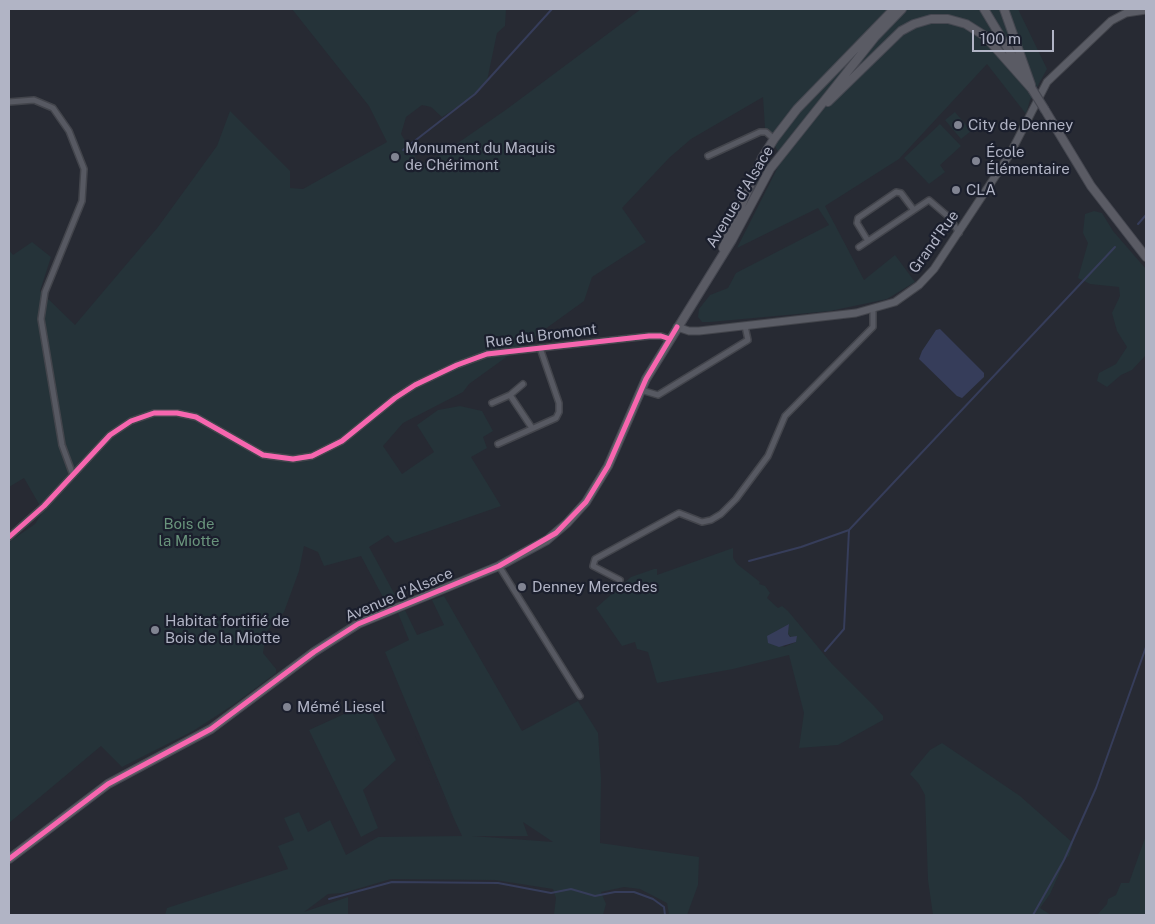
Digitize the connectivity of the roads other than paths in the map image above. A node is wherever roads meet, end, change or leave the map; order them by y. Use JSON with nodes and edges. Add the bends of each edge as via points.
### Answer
{"nodes":[{"id":1,"x":894,"y":9,"type":"edge"},
{"id":2,"x":902,"y":9,"type":"edge"},
{"id":3,"x":984,"y":9,"type":"edge"},
{"id":4,"x":1004,"y":9,"type":"edge"},
{"id":5,"x":1146,"y":10,"type":"edge"},
{"id":6,"x":1032,"y":89,"type":"junction"},
{"id":7,"x":9,"y":102,"type":"edge"},
{"id":8,"x":804,"y":124,"type":"junction"},
{"id":9,"x":774,"y":139,"type":"junction"},
{"id":10,"x":708,"y":156,"type":"dead end"},
{"id":11,"x":913,"y":210,"type":"junction"},
{"id":12,"x":959,"y":233,"type":"junction"},
{"id":13,"x":868,"y":241,"type":"junction"},
{"id":14,"x":859,"y":247,"type":"dead end"},
{"id":15,"x":1146,"y":258,"type":"edge"},
{"id":16,"x":718,"y":260,"type":"junction"},
{"id":17,"x":873,"y":310,"type":"junction"},
{"id":18,"x":745,"y":326,"type":"junction"},
{"id":19,"x":678,"y":327,"type":"junction"},
{"id":20,"x":670,"y":339,"type":"junction"},
{"id":21,"x":540,"y":348,"type":"junction"},
{"id":22,"x":523,"y":384,"type":"dead end"},
{"id":23,"x":641,"y":390,"type":"junction"},
{"id":24,"x":510,"y":395,"type":"junction"},
{"id":25,"x":492,"y":402,"type":"dead end"},
{"id":26,"x":532,"y":428,"type":"junction"},
{"id":27,"x":498,"y":444,"type":"dead end"},
{"id":28,"x":73,"y":474,"type":"junction"},
{"id":29,"x":9,"y":537,"type":"edge"},
{"id":30,"x":499,"y":566,"type":"junction"},
{"id":31,"x":620,"y":580,"type":"dead end"},
{"id":32,"x":580,"y":696,"type":"dead end"},
{"id":33,"x":9,"y":859,"type":"edge"}],
"edges":[{"from":1,"to":9,"type":"main road","name":"Avenue d'Alsace","via":[[797,109]]},
{"from":2,"to":8,"type":"main road"},
{"from":3,"to":6,"type":"main road"},
{"from":4,"to":6,"type":"main road"},
{"from":5,"to":12,"type":"street","name":"Grand'Rue","via":[[1126,13],[1111,21],[1048,82],[1010,154]]},
{"from":6,"to":8,"type":"main road","via":[[985,36],[966,24],[931,19],[902,31]]},
{"from":6,"to":15,"type":"main road","bridge":true,"via":[[1091,186]]},
{"from":7,"to":28,"type":"street","via":[[34,100],[53,108],[69,131],[84,170],[81,206],[45,292],[41,319],[62,445]]},
{"from":8,"to":16,"type":"main road","name":"Avenue d'Alsace","via":[[770,169]]},
{"from":9,"to":10,"type":"street","via":[[766,132],[760,132]]},
{"from":9,"to":16,"type":"main road","name":"Avenue d'Alsace","via":[[762,158]]},
{"from":11,"to":12,"type":"street","via":[[931,200],[950,218]]},
{"from":11,"to":13,"type":"street"},
{"from":11,"to":13,"type":"street","via":[[901,193],[896,192],[858,218],[856,223]]},
{"from":12,"to":17,"type":"street","name":"Grand'Rue","via":[[919,285],[895,302]]},
{"from":13,"to":14,"type":"street"},
{"from":16,"to":19,"type":"main road","name":"Avenue d'Alsace"},
{"from":17,"to":18,"type":"street","name":"Grand'Rue"},
{"from":17,"to":31,"type":"street","via":[[873,327],[796,403],[782,421],[768,456],[721,514],[702,522],[679,513],[596,559],[594,566]]},
{"from":18,"to":19,"type":"street","name":"Grand'Rue","via":[[699,331]]},
{"from":18,"to":23,"type":"street","via":[[748,340],[658,395]]},
{"from":19,"to":20,"type":"main road","name":"Avenue d'Alsace"},
{"from":20,"to":21,"type":"street","name":"Rue du Bromont","via":[[655,336]]},
{"from":20,"to":23,"type":"main road","name":"Avenue d'Alsace"},
{"from":21,"to":26,"type":"street","name":"Rue du Bromont","via":[[559,403],[559,412],[556,418]]},
{"from":21,"to":28,"type":"street","name":"Rue du Bromont","via":[[487,354],[457,365],[415,385],[329,449],[312,456],[293,459],[263,455],[196,417],[154,413],[122,426]]},
{"from":22,"to":24,"type":"street"},
{"from":23,"to":30,"type":"main road","name":"Avenue d'Alsace","via":[[608,466],[586,502],[547,540]]},
{"from":24,"to":25,"type":"street"},
{"from":24,"to":26,"type":"street"},
{"from":26,"to":27,"type":"street","name":"Rue du Bromont"},
{"from":28,"to":29,"type":"street","name":"Rue du Bromont"},
{"from":30,"to":32,"type":"street"},
{"from":30,"to":33,"type":"main road","name":"Avenue d'Alsace","via":[[358,624],[324,644],[211,729],[108,784]]}]}
